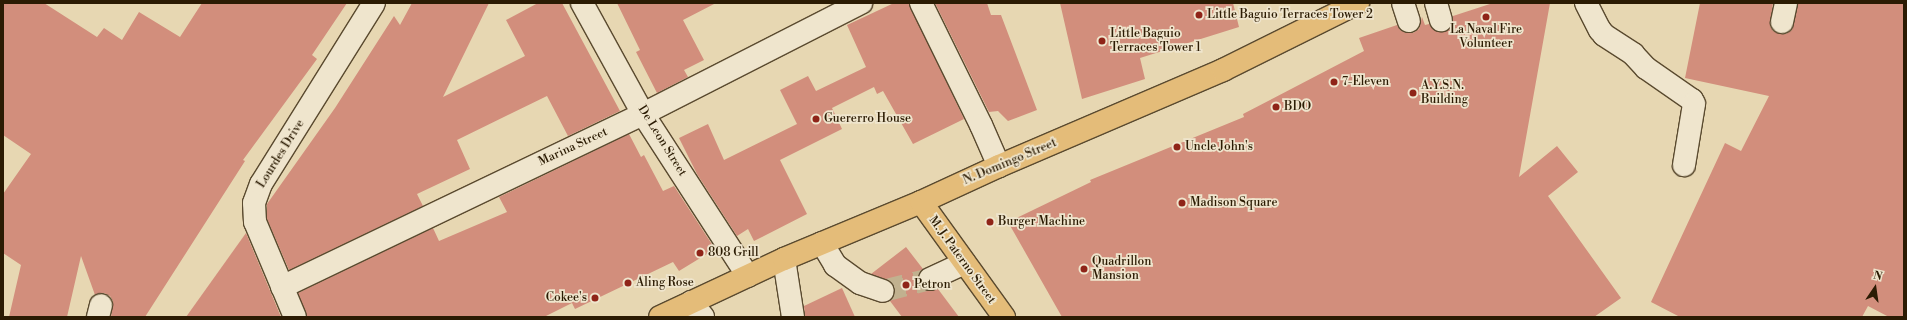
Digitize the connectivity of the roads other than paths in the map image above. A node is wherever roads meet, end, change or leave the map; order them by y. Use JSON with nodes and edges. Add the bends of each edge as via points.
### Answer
{"nodes":[{"id":1,"x":374,"y":3,"type":"edge"},
{"id":2,"x":582,"y":3,"type":"edge"},
{"id":3,"x":861,"y":3,"type":"edge"},
{"id":4,"x":921,"y":3,"type":"edge"},
{"id":5,"x":1358,"y":3,"type":"edge"},
{"id":6,"x":1586,"y":3,"type":"edge"},
{"id":7,"x":643,"y":114,"type":"junction"},
{"id":8,"x":1684,"y":165,"type":"dead end"},
{"id":9,"x":999,"y":166,"type":"junction"},
{"id":10,"x":921,"y":202,"type":"junction"},
{"id":11,"x":822,"y":243,"type":"junction"},
{"id":12,"x":784,"y":259,"type":"junction"},
{"id":13,"x":965,"y":263,"type":"junction"},
{"id":14,"x":748,"y":276,"type":"junction"},
{"id":15,"x":930,"y":279,"type":"tunnel mouth"},
{"id":16,"x":282,"y":287,"type":"junction"},
{"id":17,"x":883,"y":291,"type":"tunnel mouth"},
{"id":18,"x":697,"y":309,"type":"edge"},
{"id":19,"x":666,"y":316,"type":"edge"},
{"id":20,"x":295,"y":317,"type":"edge"},
{"id":21,"x":793,"y":317,"type":"edge"},
{"id":22,"x":1004,"y":317,"type":"edge"}],
"edges":[{"from":1,"to":16,"type":"street","name":"Lourdes Drive","via":[[261,184],[254,203],[254,222]]},
{"from":2,"to":7,"type":"street","name":"De Leon Street"},
{"from":3,"to":7,"type":"street","name":"Marina Street"},
{"from":4,"to":9,"type":"street"},
{"from":5,"to":9,"type":"main road","name":"N. Domingo Street","via":[[1223,70]]},
{"from":6,"to":8,"type":"street","via":[[1604,35],[1692,100],[1694,104]]},
{"from":7,"to":14,"type":"street","name":"De Leon Street"},
{"from":7,"to":16,"type":"street","name":"Marina Street"},
{"from":9,"to":10,"type":"main road","name":"N. Domingo Street"},
{"from":10,"to":11,"type":"main road","name":"N. Domingo Street"},
{"from":10,"to":13,"type":"main road","name":"M. J. Paterno Street"},
{"from":11,"to":12,"type":"main road","name":"N. Domingo Street"},
{"from":11,"to":17,"type":"street","via":[[835,265],[860,284]]},
{"from":12,"to":14,"type":"main road","name":"N. Domingo Street"},
{"from":12,"to":21,"type":"street"},
{"from":13,"to":15,"type":"street"},
{"from":13,"to":22,"type":"main road","name":"M. J. Paterno Street"},
{"from":14,"to":18,"type":"main road","name":"N. Domingo Street"},
{"from":16,"to":20,"type":"street","name":"Lourdes Drive"},
{"from":18,"to":19,"type":"main road","name":"N. Domingo Street"}]}
